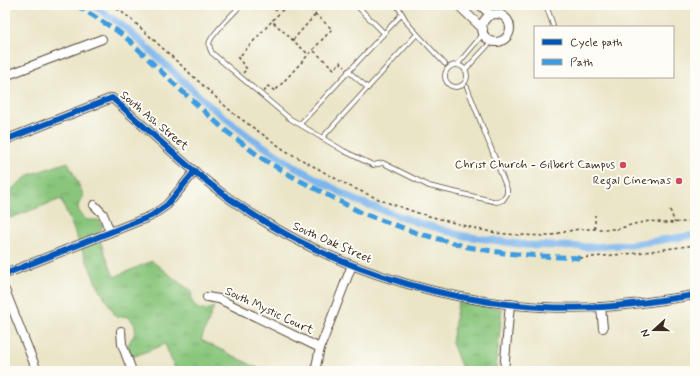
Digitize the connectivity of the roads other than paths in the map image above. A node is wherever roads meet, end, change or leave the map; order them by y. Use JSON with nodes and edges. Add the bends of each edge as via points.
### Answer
{"nodes":[{"id":1,"x":241,"y":5,"type":"edge"},
{"id":2,"x":356,"y":5,"type":"edge"},
{"id":3,"x":397,"y":5,"type":"edge"},
{"id":4,"x":458,"y":5,"type":"edge"},
{"id":5,"x":480,"y":5,"type":"edge"},
{"id":6,"x":546,"y":8,"type":"dead end"},
{"id":7,"x":402,"y":14,"type":"junction"},
{"id":8,"x":491,"y":15,"type":"junction"},
{"id":9,"x":553,"y":25,"type":"dead end"},
{"id":10,"x":483,"y":31,"type":"junction"},
{"id":11,"x":384,"y":33,"type":"junction"},
{"id":12,"x":417,"y":34,"type":"junction"},
{"id":13,"x":102,"y":39,"type":"dead end"},
{"id":14,"x":492,"y":41,"type":"junction"},
{"id":15,"x":456,"y":65,"type":"junction"},
{"id":16,"x":449,"y":68,"type":"junction"},
{"id":17,"x":465,"y":70,"type":"junction"},
{"id":18,"x":349,"y":71,"type":"junction"},
{"id":19,"x":5,"y":76,"type":"edge"},
{"id":20,"x":464,"y":83,"type":"junction"},
{"id":21,"x":368,"y":88,"type":"junction"},
{"id":22,"x":300,"y":124,"type":"junction"},
{"id":23,"x":322,"y":138,"type":"junction"},
{"id":24,"x":5,"y":140,"type":"edge"},
{"id":25,"x":195,"y":171,"type":"junction"},
{"id":26,"x":94,"y":205,"type":"dead end"},
{"id":27,"x":110,"y":232,"type":"junction"},
{"id":28,"x":352,"y":265,"type":"junction"},
{"id":29,"x":5,"y":274,"type":"edge"},
{"id":30,"x":5,"y":290,"type":"edge"},
{"id":31,"x":695,"y":295,"type":"edge"},
{"id":32,"x":207,"y":297,"type":"dead end"},
{"id":33,"x":510,"y":304,"type":"junction"},
{"id":34,"x":601,"y":307,"type":"junction"},
{"id":35,"x":603,"y":328,"type":"dead end"},
{"id":36,"x":121,"y":331,"type":"dead end"},
{"id":37,"x":320,"y":348,"type":"junction"},
{"id":38,"x":37,"y":371,"type":"edge"},
{"id":39,"x":132,"y":371,"type":"edge"},
{"id":40,"x":315,"y":371,"type":"edge"},
{"id":41,"x":504,"y":371,"type":"edge"}],
"edges":[{"from":1,"to":22,"type":"lane","via":[[214,35],[210,42],[212,53],[289,118]]},
{"from":2,"to":11,"type":"lane"},
{"from":3,"to":7,"type":"lane"},
{"from":4,"to":10,"type":"street"},
{"from":5,"to":8,"type":"street"},
{"from":6,"to":9,"type":"lane"},
{"from":7,"to":11,"type":"lane"},
{"from":7,"to":12,"type":"lane"},
{"from":8,"to":10,"type":"street","via":[[485,21]]},
{"from":8,"to":14,"type":"street","via":[[504,16],[510,26],[506,38]]},
{"from":10,"to":14,"type":"street"},
{"from":10,"to":15,"type":"lane"},
{"from":11,"to":18,"type":"lane"},
{"from":12,"to":16,"type":"lane"},
{"from":12,"to":21,"type":"lane"},
{"from":13,"to":19,"type":"street"},
{"from":14,"to":17,"type":"lane"},
{"from":15,"to":16,"type":"lane"},
{"from":15,"to":17,"type":"lane"},
{"from":16,"to":20,"type":"lane","via":[[445,75],[450,85],[456,87]]},
{"from":17,"to":20,"type":"lane","via":[[467,75]]},
{"from":18,"to":21,"type":"lane"},
{"from":18,"to":22,"type":"lane"},
{"from":20,"to":23,"type":"lane","via":[[507,189],[503,200],[497,202],[429,186],[383,163],[373,165]]},
{"from":21,"to":23,"type":"lane"},
{"from":22,"to":23,"type":"lane"},
{"from":24,"to":25,"type":"street","name":"South Ash Street","via":[[112,98]]},
{"from":25,"to":27,"type":"street","via":[[158,212]]},
{"from":25,"to":28,"type":"street","name":"South Oak Street","via":[[228,198],[266,223],[298,241]]},
{"from":26,"to":27,"type":"street","via":[[103,214]]},
{"from":27,"to":29,"type":"street"},
{"from":28,"to":33,"type":"street","name":"South Oak Street","via":[[390,280],[423,289]]},
{"from":28,"to":37,"type":"street"},
{"from":30,"to":38,"type":"street"},
{"from":31,"to":34,"type":"street","name":"South Oak Street"},
{"from":32,"to":37,"type":"street","name":"South Mystic Court","via":[[219,300]]},
{"from":33,"to":34,"type":"street","name":"South Oak Street"},
{"from":33,"to":41,"type":"street"},
{"from":34,"to":35,"type":"street"},
{"from":36,"to":39,"type":"street","via":[[122,344]]},
{"from":37,"to":40,"type":"street"}]}
